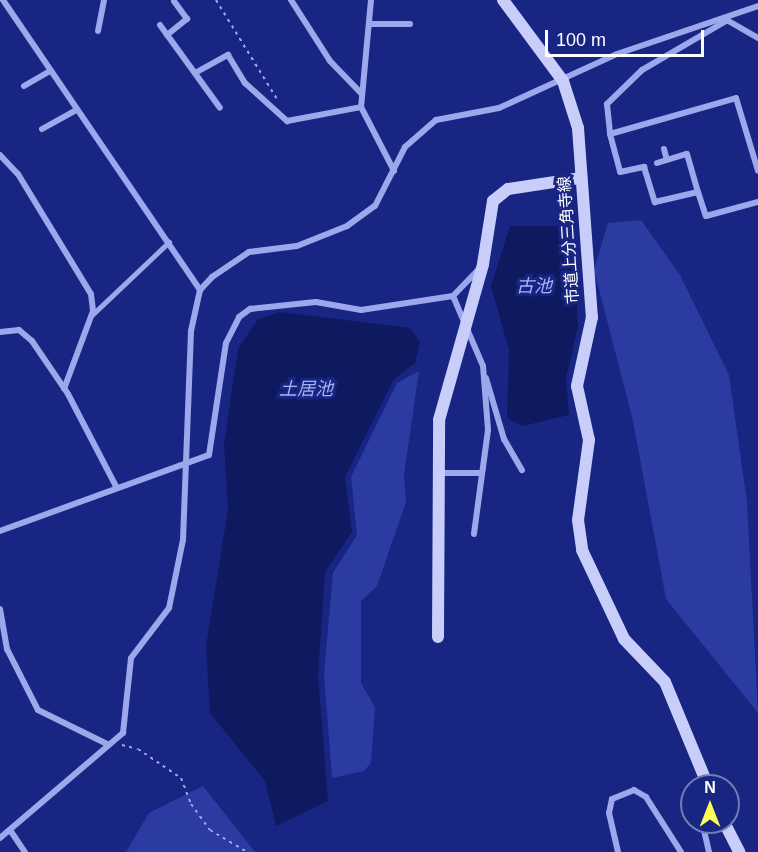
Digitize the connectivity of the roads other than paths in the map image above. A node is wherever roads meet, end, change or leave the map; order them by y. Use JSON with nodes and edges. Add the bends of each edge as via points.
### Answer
{"nodes":[{"id":1,"x":3,"y":0,"type":"edge"},
{"id":2,"x":104,"y":0,"type":"edge"},
{"id":3,"x":291,"y":0,"type":"edge"},
{"id":4,"x":371,"y":0,"type":"edge"},
{"id":5,"x":503,"y":0,"type":"edge"},
{"id":6,"x":174,"y":1,"type":"edge"},
{"id":7,"x":758,"y":6,"type":"edge"},
{"id":8,"x":721,"y":14,"type":"junction"},
{"id":9,"x":726,"y":21,"type":"junction"},
{"id":10,"x":371,"y":24,"type":"junction"},
{"id":11,"x":410,"y":24,"type":"dead end"},
{"id":12,"x":160,"y":25,"type":"dead end"},
{"id":13,"x":98,"y":31,"type":"dead end"},
{"id":14,"x":167,"y":35,"type":"junction"},
{"id":15,"x":758,"y":38,"type":"edge"},
{"id":16,"x":48,"y":72,"type":"junction"},
{"id":17,"x":195,"y":73,"type":"junction"},
{"id":18,"x":563,"y":81,"type":"junction"},
{"id":19,"x":24,"y":86,"type":"dead end"},
{"id":20,"x":361,"y":93,"type":"junction"},
{"id":21,"x":361,"y":107,"type":"junction"},
{"id":22,"x":220,"y":108,"type":"dead end"},
{"id":23,"x":76,"y":110,"type":"junction"},
{"id":24,"x":42,"y":129,"type":"dead end"},
{"id":25,"x":610,"y":134,"type":"junction"},
{"id":26,"x":664,"y":149,"type":"dead end"},
{"id":27,"x":0,"y":155,"type":"edge"},
{"id":28,"x":667,"y":160,"type":"junction"},
{"id":29,"x":657,"y":163,"type":"dead end"},
{"id":30,"x":394,"y":171,"type":"junction"},
{"id":31,"x":758,"y":171,"type":"edge"},
{"id":32,"x":581,"y":178,"type":"junction"},
{"id":33,"x":698,"y":192,"type":"junction"},
{"id":34,"x":758,"y":202,"type":"edge"},
{"id":35,"x":169,"y":242,"type":"junction"},
{"id":36,"x":483,"y":264,"type":"junction"},
{"id":37,"x":200,"y":290,"type":"junction"},
{"id":38,"x":453,"y":296,"type":"junction"},
{"id":39,"x":92,"y":315,"type":"junction"},
{"id":40,"x":466,"y":326,"type":"junction"},
{"id":41,"x":0,"y":332,"type":"edge"},
{"id":42,"x":483,"y":366,"type":"junction"},
{"id":43,"x":64,"y":389,"type":"junction"},
{"id":44,"x":186,"y":463,"type":"junction"},
{"id":45,"x":522,"y":470,"type":"dead end"},
{"id":46,"x":439,"y":473,"type":"junction"},
{"id":47,"x":482,"y":473,"type":"junction"},
{"id":48,"x":117,"y":488,"type":"junction"},
{"id":49,"x":0,"y":531,"type":"edge"},
{"id":50,"x":474,"y":534,"type":"dead end"},
{"id":51,"x":0,"y":609,"type":"edge"},
{"id":52,"x":438,"y":637,"type":"dead end"},
{"id":53,"x":3,"y":640,"type":"edge"},
{"id":54,"x":109,"y":743,"type":"junction"},
{"id":55,"x":703,"y":774,"type":"edge"},
{"id":56,"x":10,"y":830,"type":"junction"},
{"id":57,"x":705,"y":834,"type":"edge"},
{"id":58,"x":730,"y":834,"type":"edge"},
{"id":59,"x":0,"y":838,"type":"edge"},
{"id":60,"x":25,"y":852,"type":"edge"},
{"id":61,"x":618,"y":852,"type":"edge"},
{"id":62,"x":681,"y":852,"type":"edge"},
{"id":63,"x":709,"y":852,"type":"edge"},
{"id":64,"x":739,"y":852,"type":"edge"}],
"edges":[{"from":1,"to":16,"type":"street"},
{"from":2,"to":13,"type":"street"},
{"from":3,"to":20,"type":"street","via":[[330,62]]},
{"from":4,"to":10,"type":"street"},
{"from":5,"to":18,"type":"street","name":"市道上分三角寺線"},
{"from":6,"to":14,"type":"street","via":[[187,19]]},
{"from":7,"to":8,"type":"street"},
{"from":8,"to":9,"type":"street"},
{"from":8,"to":18,"type":"street"},
{"from":9,"to":15,"type":"street"},
{"from":9,"to":25,"type":"street","via":[[642,70],[608,104]]},
{"from":10,"to":11,"type":"street"},
{"from":10,"to":20,"type":"street"},
{"from":12,"to":14,"type":"street"},
{"from":14,"to":17,"type":"street"},
{"from":16,"to":19,"type":"street"},
{"from":16,"to":23,"type":"street"},
{"from":17,"to":21,"type":"street","via":[[228,55],[245,84],[287,121]]},
{"from":17,"to":22,"type":"street"},
{"from":18,"to":30,"type":"street","via":[[499,108],[436,120],[405,147]]},
{"from":18,"to":32,"type":"street","name":"市道上分三角寺線","via":[[578,128]]},
{"from":20,"to":21,"type":"street"},
{"from":21,"to":30,"type":"street"},
{"from":23,"to":24,"type":"street"},
{"from":23,"to":35,"type":"street"},
{"from":25,"to":31,"type":"street","via":[[736,98]]},
{"from":25,"to":33,"type":"street","via":[[620,172],[644,167],[655,202]]},
{"from":26,"to":28,"type":"street"},
{"from":27,"to":39,"type":"street","via":[[18,174],[81,275],[91,294]]},
{"from":28,"to":29,"type":"street"},
{"from":28,"to":33,"type":"street","via":[[687,154]]},
{"from":30,"to":37,"type":"street","via":[[375,206],[347,226],[297,246],[249,252]]},
{"from":32,"to":36,"type":"street","via":[[500,194],[493,201]]},
{"from":32,"to":55,"type":"street","name":"市道上分三角寺線","via":[[592,317],[577,386],[589,440],[578,534],[610,616],[665,682]]},
{"from":33,"to":34,"type":"street","via":[[706,216]]},
{"from":35,"to":37,"type":"street"},
{"from":35,"to":39,"type":"lane"},
{"from":36,"to":38,"type":"street"},
{"from":36,"to":40,"type":"street"},
{"from":37,"to":44,"type":"street","via":[[191,331]]},
{"from":38,"to":40,"type":"street"},
{"from":38,"to":44,"type":"street","via":[[361,310],[316,302],[250,309],[239,317],[226,343],[208,455]]},
{"from":39,"to":43,"type":"street"},
{"from":40,"to":42,"type":"street"},
{"from":40,"to":46,"type":"street","via":[[443,399]]},
{"from":41,"to":43,"type":"street","via":[[27,334]]},
{"from":42,"to":45,"type":"street","via":[[504,439]]},
{"from":42,"to":47,"type":"street","via":[[488,430]]},
{"from":43,"to":48,"type":"street"},
{"from":44,"to":48,"type":"street"},
{"from":44,"to":54,"type":"street","via":[[183,540],[169,608],[131,658],[123,733]]},
{"from":46,"to":47,"type":"street"},
{"from":46,"to":52,"type":"street"},
{"from":47,"to":50,"type":"street"},
{"from":48,"to":49,"type":"street"},
{"from":51,"to":53,"type":"street"},
{"from":53,"to":54,"type":"street","via":[[38,710]]},
{"from":54,"to":56,"type":"street"},
{"from":56,"to":59,"type":"street"},
{"from":56,"to":60,"type":"street"},
{"from":57,"to":63,"type":"street"},
{"from":58,"to":64,"type":"street"},
{"from":61,"to":62,"type":"street","via":[[612,799],[634,790],[646,797]]}]}
